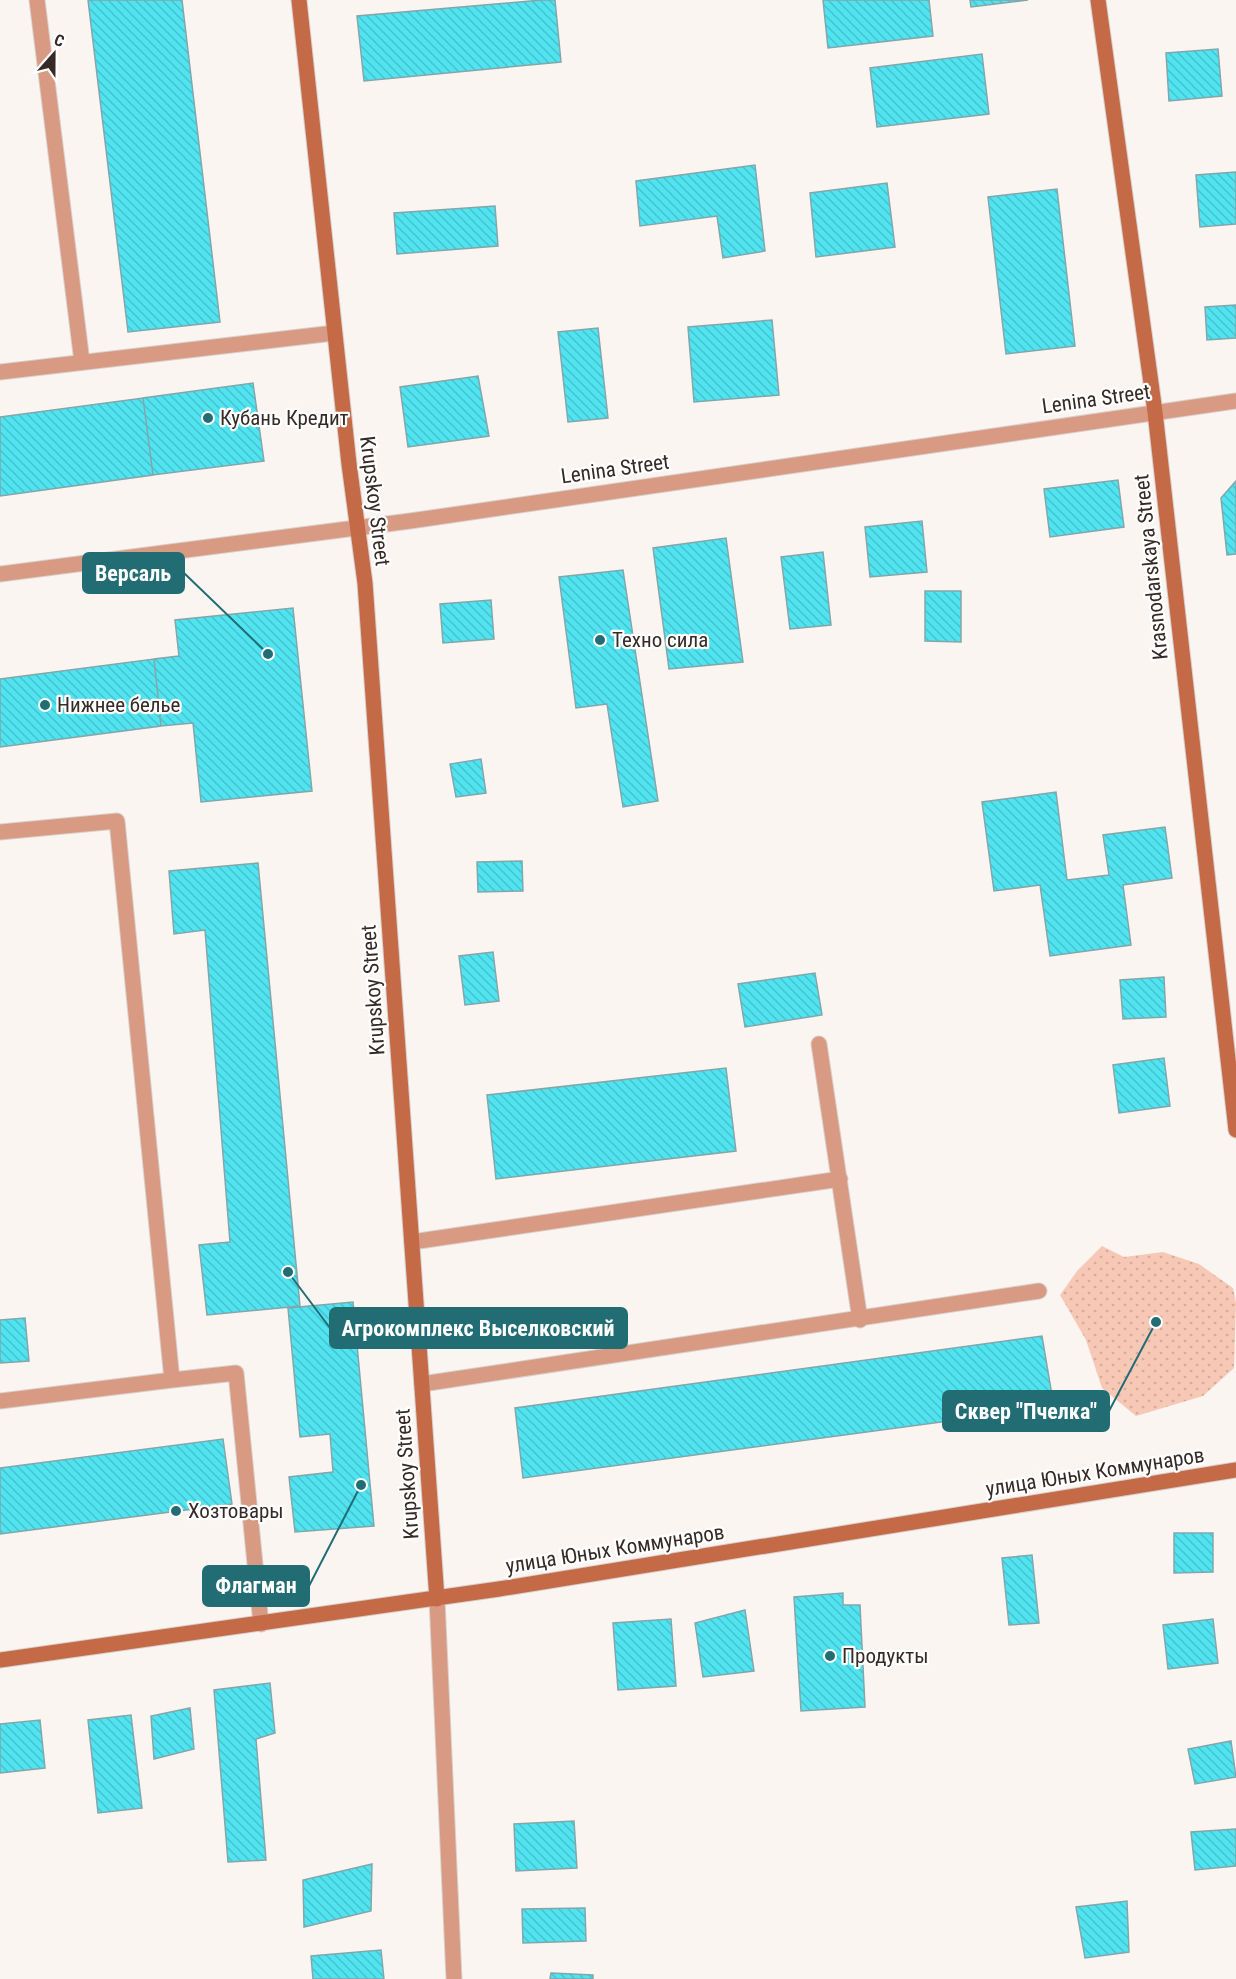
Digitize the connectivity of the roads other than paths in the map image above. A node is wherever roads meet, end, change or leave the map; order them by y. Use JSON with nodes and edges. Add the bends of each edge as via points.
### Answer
{"nodes":[{"id":1,"x":37,"y":0,"type":"edge"},
{"id":2,"x":299,"y":0,"type":"edge"},
{"id":3,"x":1098,"y":0,"type":"edge"},
{"id":4,"x":334,"y":333,"type":"junction"},
{"id":5,"x":82,"y":362,"type":"junction"},
{"id":6,"x":0,"y":372,"type":"edge"},
{"id":7,"x":1236,"y":401,"type":"edge"},
{"id":8,"x":1155,"y":412,"type":"junction"},
{"id":9,"x":357,"y":528,"type":"junction"},
{"id":10,"x":0,"y":574,"type":"edge"},
{"id":11,"x":0,"y":832,"type":"edge"},
{"id":12,"x":819,"y":1044,"type":"dead end"},
{"id":13,"x":1236,"y":1130,"type":"edge"},
{"id":14,"x":840,"y":1179,"type":"junction"},
{"id":15,"x":412,"y":1242,"type":"junction"},
{"id":16,"x":1039,"y":1291,"type":"dead end"},
{"id":17,"x":860,"y":1320,"type":"junction"},
{"id":18,"x":172,"y":1380,"type":"junction"},
{"id":19,"x":422,"y":1384,"type":"junction"},
{"id":20,"x":0,"y":1401,"type":"edge"},
{"id":21,"x":1236,"y":1470,"type":"edge"},
{"id":22,"x":437,"y":1599,"type":"junction"},
{"id":23,"x":261,"y":1624,"type":"junction"},
{"id":24,"x":0,"y":1660,"type":"edge"},
{"id":25,"x":454,"y":1979,"type":"edge"}],
"edges":[{"from":1,"to":5,"type":"street"},
{"from":2,"to":4,"type":"street","name":"Krupskoy Street"},
{"from":3,"to":8,"type":"street","name":"Krasnodarskaya Street"},
{"from":4,"to":5,"type":"street"},
{"from":4,"to":9,"type":"street","name":"Krupskoy Street"},
{"from":5,"to":6,"type":"street"},
{"from":7,"to":8,"type":"street","name":"Lenina Street"},
{"from":8,"to":9,"type":"street","name":"Lenina Street"},
{"from":8,"to":13,"type":"street","name":"Krasnodarskaya Street"},
{"from":9,"to":10,"type":"street","name":"Lenina Street"},
{"from":9,"to":15,"type":"street","name":"Krupskoy Street","via":[[365,583]]},
{"from":11,"to":18,"type":"street","via":[[117,821]]},
{"from":12,"to":14,"type":"street"},
{"from":14,"to":15,"type":"street"},
{"from":14,"to":17,"type":"street"},
{"from":15,"to":19,"type":"street","name":"Krupskoy Street"},
{"from":16,"to":17,"type":"street"},
{"from":17,"to":19,"type":"street"},
{"from":18,"to":20,"type":"street"},
{"from":18,"to":23,"type":"street","via":[[236,1373]]},
{"from":19,"to":22,"type":"street","name":"Krupskoy Street"},
{"from":21,"to":22,"type":"street","name":"улица Юных Коммунаров"},
{"from":22,"to":23,"type":"street","name":"улица Юных Коммунаров"},
{"from":22,"to":25,"type":"street","name":"Krupskoy Street"},
{"from":23,"to":24,"type":"street","name":"улица Юных Коммунаров"}]}
